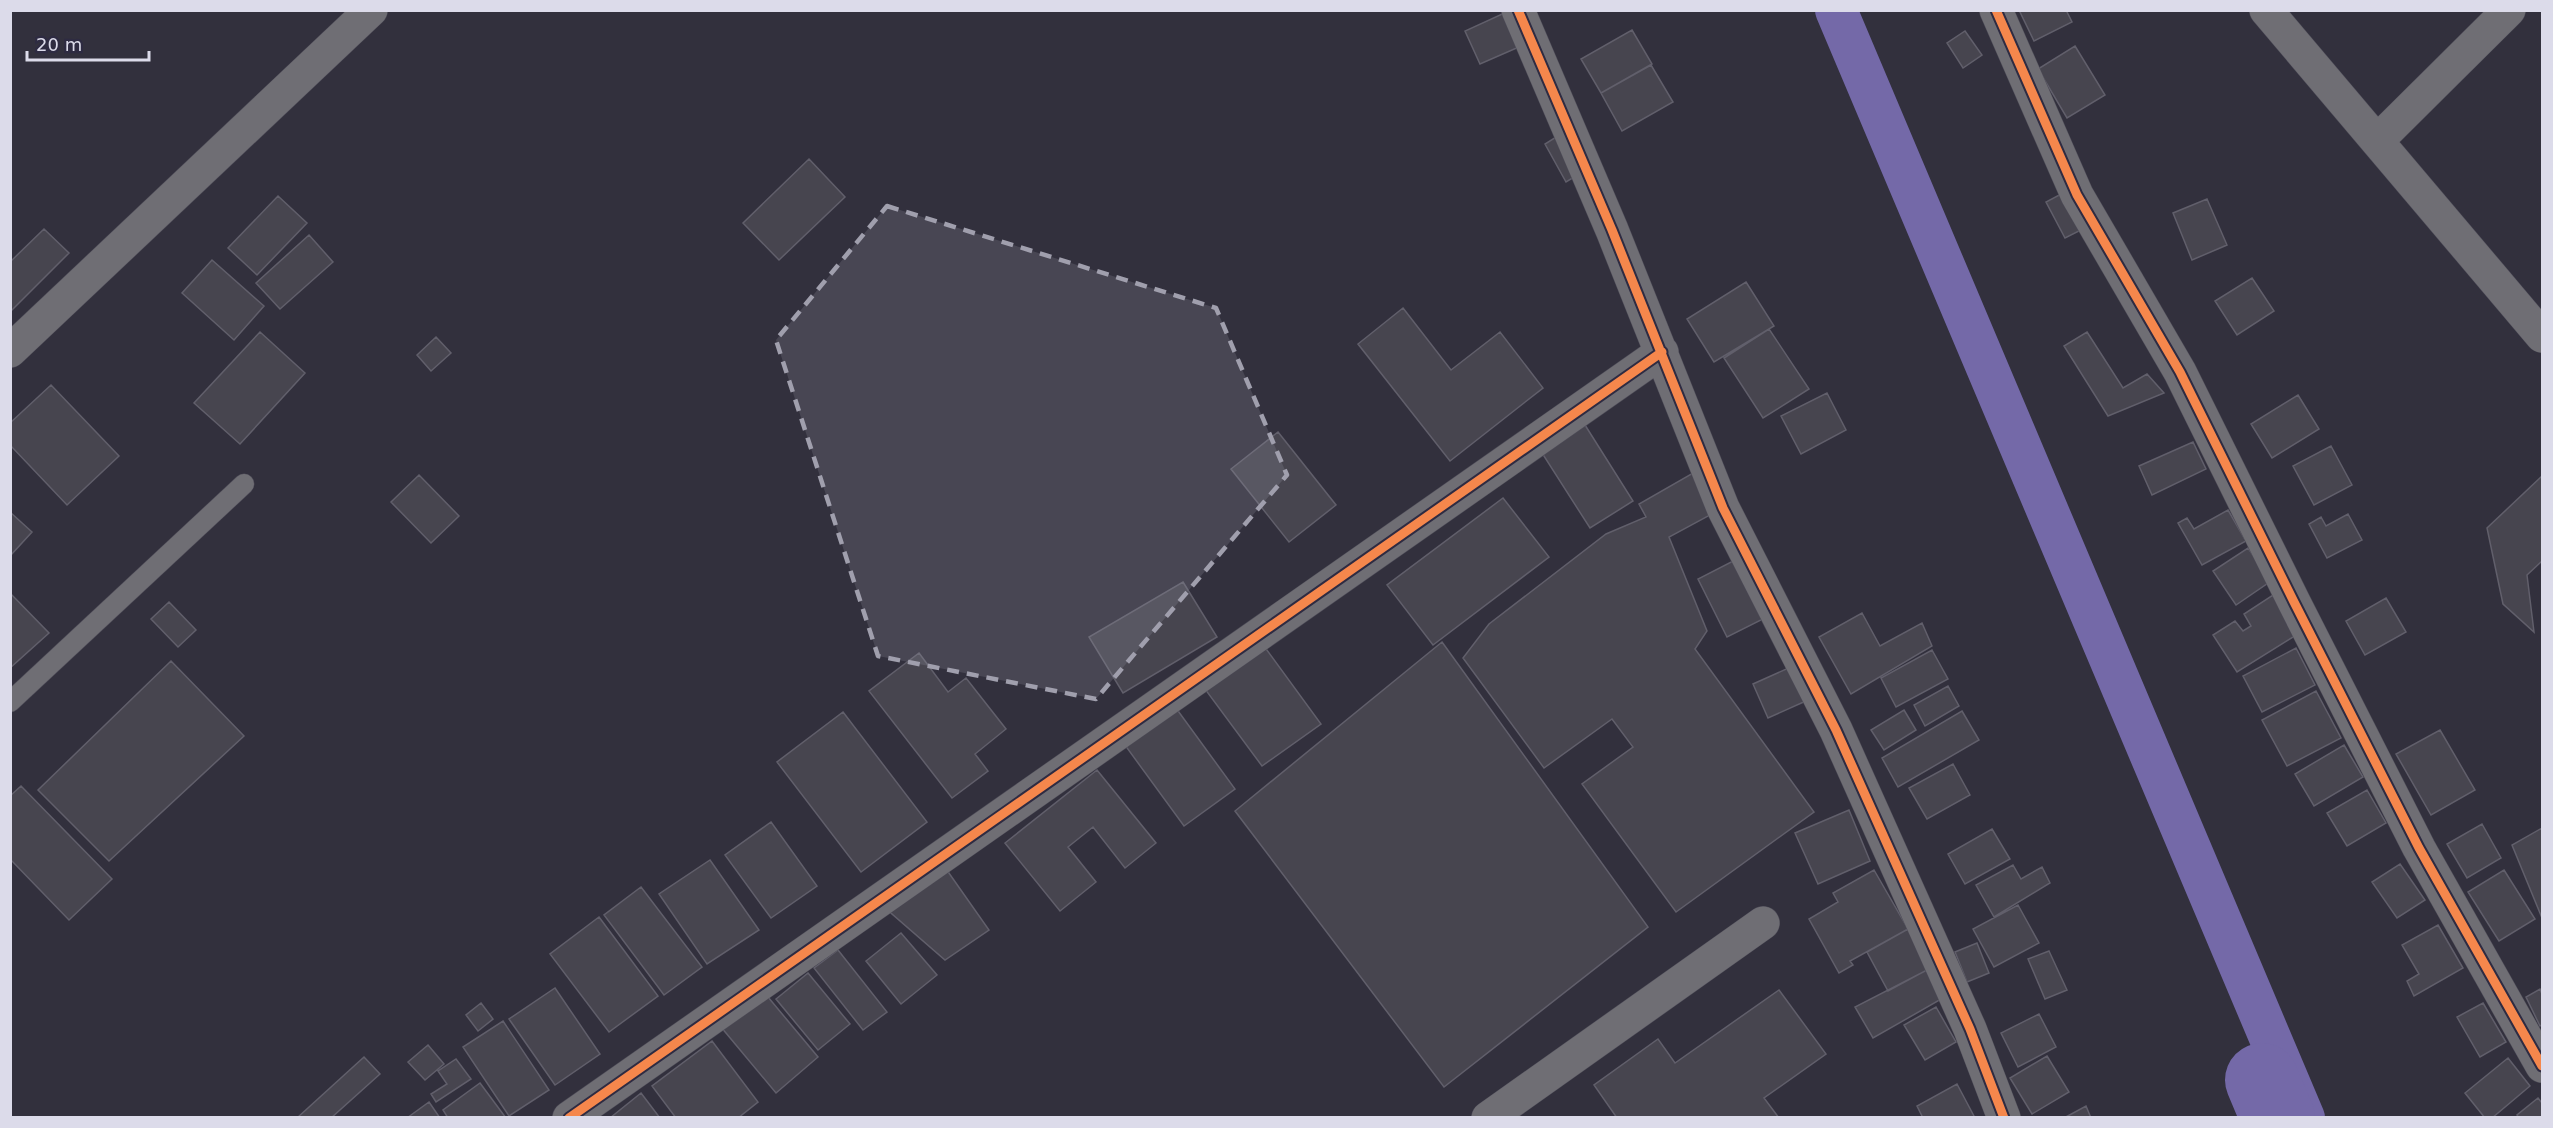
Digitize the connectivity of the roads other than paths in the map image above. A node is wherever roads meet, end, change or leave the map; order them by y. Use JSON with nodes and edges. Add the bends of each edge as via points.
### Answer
{"nodes":[{"id":1,"x":371,"y":10,"type":"edge"},
{"id":2,"x":1518,"y":10,"type":"edge"},
{"id":3,"x":1996,"y":10,"type":"edge"},
{"id":4,"x":2266,"y":10,"type":"edge"},
{"id":5,"x":2509,"y":10,"type":"edge"},
{"id":6,"x":2377,"y":141,"type":"junction"},
{"id":7,"x":2542,"y":336,"type":"edge"},
{"id":8,"x":10,"y":351,"type":"edge"},
{"id":9,"x":1662,"y":352,"type":"junction"},
{"id":10,"x":244,"y":484,"type":"dead end"},
{"id":11,"x":10,"y":702,"type":"edge"},
{"id":12,"x":1763,"y":923,"type":"dead end"},
{"id":13,"x":2542,"y":1066,"type":"edge"},
{"id":14,"x":569,"y":1118,"type":"edge"},
{"id":15,"x":1488,"y":1118,"type":"edge"},
{"id":16,"x":2004,"y":1118,"type":"edge"}],
"edges":[{"from":1,"to":8,"type":"street"},
{"from":2,"to":9,"type":"street"},
{"from":3,"to":13,"type":"street","via":[[2078,195],[2180,372],[2419,848]]},
{"from":4,"to":6,"type":"street"},
{"from":5,"to":6,"type":"street"},
{"from":6,"to":7,"type":"street"},
{"from":9,"to":14,"type":"street"},
{"from":9,"to":16,"type":"street","via":[[1723,508],[1836,730],[1970,1029]]},
{"from":10,"to":11,"type":"lane"},
{"from":12,"to":15,"type":"street"}]}
